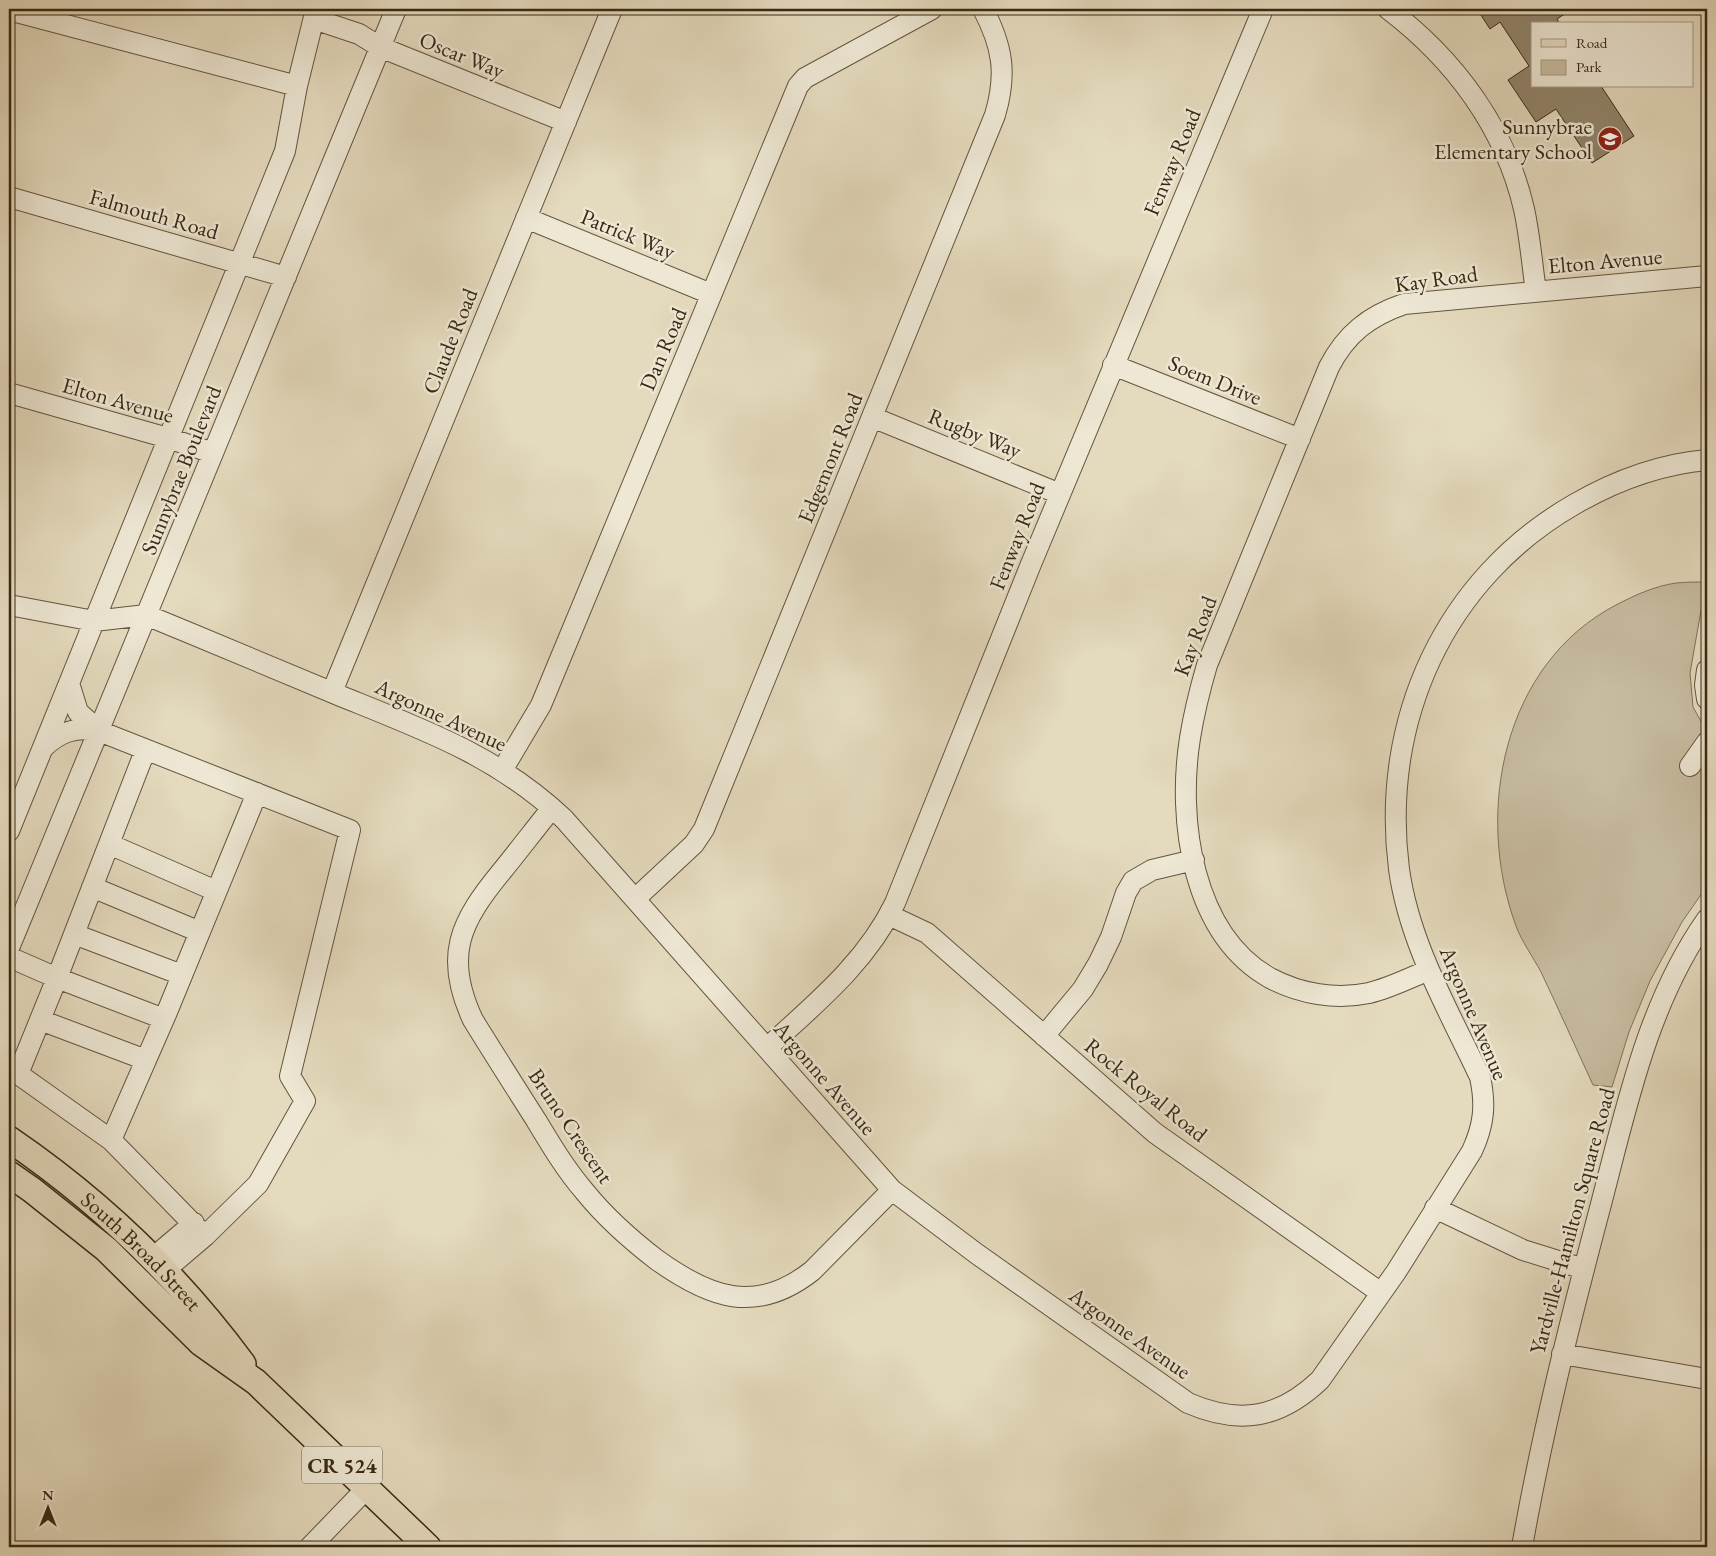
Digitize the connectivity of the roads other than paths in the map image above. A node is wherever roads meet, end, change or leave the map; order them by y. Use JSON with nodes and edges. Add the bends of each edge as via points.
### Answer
{"nodes":[{"id":1,"x":396,"y":9,"type":"edge"},
{"id":2,"x":612,"y":9,"type":"edge"},
{"id":3,"x":932,"y":9,"type":"edge"},
{"id":4,"x":984,"y":9,"type":"edge"},
{"id":5,"x":1263,"y":9,"type":"edge"},
{"id":6,"x":1388,"y":9,"type":"edge"},
{"id":7,"x":9,"y":10,"type":"edge"},
{"id":8,"x":315,"y":14,"type":"edge"},
{"id":9,"x":1410,"y":16,"type":"edge"},
{"id":10,"x":380,"y":47,"type":"junction"},
{"id":11,"x":297,"y":86,"type":"junction"},
{"id":12,"x":566,"y":122,"type":"junction"},
{"id":13,"x":9,"y":197,"type":"edge"},
{"id":14,"x":526,"y":218,"type":"junction"},
{"id":15,"x":240,"y":263,"type":"junction"},
{"id":16,"x":1707,"y":276,"type":"edge"},
{"id":17,"x":286,"y":277,"type":"junction"},
{"id":18,"x":1536,"y":292,"type":"junction"},
{"id":19,"x":711,"y":294,"type":"junction"},
{"id":20,"x":1113,"y":365,"type":"junction"},
{"id":21,"x":9,"y":393,"type":"edge"},
{"id":22,"x":872,"y":417,"type":"junction"},
{"id":23,"x":168,"y":438,"type":"junction"},
{"id":24,"x":1300,"y":439,"type":"junction"},
{"id":25,"x":213,"y":454,"type":"junction"},
{"id":26,"x":1707,"y":460,"type":"edge"},
{"id":27,"x":1060,"y":494,"type":"junction"},
{"id":28,"x":9,"y":605,"type":"edge"},
{"id":29,"x":146,"y":615,"type":"junction"},
{"id":30,"x":94,"y":621,"type":"junction"},
{"id":31,"x":1707,"y":670,"type":"edge"},
{"id":32,"x":69,"y":683,"type":"junction"},
{"id":33,"x":332,"y":692,"type":"junction"},
{"id":34,"x":1707,"y":699,"type":"edge"},
{"id":35,"x":99,"y":731,"type":"junction"},
{"id":36,"x":1707,"y":742,"type":"edge"},
{"id":37,"x":42,"y":748,"type":"junction"},
{"id":38,"x":145,"y":751,"type":"junction"},
{"id":39,"x":1690,"y":766,"type":"dead end"},
{"id":40,"x":502,"y":769,"type":"junction"},
{"id":41,"x":257,"y":793,"type":"junction"},
{"id":42,"x":552,"y":808,"type":"junction"},
{"id":43,"x":9,"y":831,"type":"edge"},
{"id":44,"x":108,"y":844,"type":"junction"},
{"id":45,"x":1194,"y":860,"type":"junction"},
{"id":46,"x":92,"y":887,"type":"junction"},
{"id":47,"x":216,"y":891,"type":"junction"},
{"id":48,"x":635,"y":899,"type":"junction"},
{"id":49,"x":889,"y":915,"type":"junction"},
{"id":50,"x":1707,"y":919,"type":"edge"},
{"id":51,"x":200,"y":932,"type":"junction"},
{"id":52,"x":74,"y":934,"type":"junction"},
{"id":53,"x":9,"y":948,"type":"edge"},
{"id":54,"x":9,"y":957,"type":"edge"},
{"id":55,"x":1429,"y":970,"type":"junction"},
{"id":56,"x":182,"y":975,"type":"junction"},
{"id":57,"x":57,"y":978,"type":"junction"},
{"id":58,"x":164,"y":1019,"type":"junction"},
{"id":59,"x":40,"y":1020,"type":"junction"},
{"id":60,"x":1044,"y":1036,"type":"junction"},
{"id":61,"x":767,"y":1048,"type":"junction"},
{"id":62,"x":146,"y":1060,"type":"junction"},
{"id":63,"x":9,"y":1139,"type":"edge"},
{"id":64,"x":111,"y":1140,"type":"junction"},
{"id":65,"x":9,"y":1174,"type":"edge"},
{"id":66,"x":892,"y":1190,"type":"junction"},
{"id":67,"x":1435,"y":1208,"type":"junction"},
{"id":68,"x":112,"y":1218,"type":"junction"},
{"id":69,"x":200,"y":1230,"type":"junction"},
{"id":70,"x":106,"y":1250,"type":"junction"},
{"id":71,"x":160,"y":1264,"type":"junction"},
{"id":72,"x":1584,"y":1268,"type":"junction"},
{"id":73,"x":134,"y":1276,"type":"junction"},
{"id":74,"x":1381,"y":1293,"type":"junction"},
{"id":75,"x":1562,"y":1354,"type":"junction"},
{"id":76,"x":1707,"y":1379,"type":"edge"},
{"id":77,"x":256,"y":1382,"type":"junction"},
{"id":78,"x":366,"y":1489,"type":"junction"},
{"id":79,"x":310,"y":1547,"type":"edge"},
{"id":80,"x":428,"y":1547,"type":"edge"},
{"id":81,"x":1522,"y":1547,"type":"edge"}],
"edges":[{"from":1,"to":10,"type":"street","name":"Sunnybrae Boulevard"},
{"from":2,"to":12,"type":"street","name":"Claude Road"},
{"from":3,"to":19,"type":"street","name":"Dan Road","via":[[805,78],[798,86]]},
{"from":4,"to":22,"type":"street","name":"Edgemont Road","via":[[1001,53],[1003,76],[995,115]]},
{"from":5,"to":20,"type":"street","name":"Fenway Road"},
{"from":6,"to":9,"type":"street","name":"Elton Avenue"},
{"from":7,"to":11,"type":"street"},
{"from":8,"to":10,"type":"street","name":"Oscar Way"},
{"from":8,"to":11,"type":"street","name":"Sunnybrae Boulevard"},
{"from":9,"to":18,"type":"street","name":"Elton Avenue","via":[[1463,82],[1499,140],[1524,209]]},
{"from":10,"to":12,"type":"street","name":"Oscar Way"},
{"from":10,"to":17,"type":"street","name":"Sunnybrae Boulevard"},
{"from":11,"to":15,"type":"street","name":"Sunnybrae Boulevard","via":[[285,151]]},
{"from":12,"to":14,"type":"street","name":"Claude Road"},
{"from":13,"to":15,"type":"street","name":"Falmouth Road"},
{"from":14,"to":19,"type":"street","name":"Patrick Way"},
{"from":14,"to":33,"type":"street","name":"Claude Road"},
{"from":15,"to":17,"type":"street","name":"Falmouth Road"},
{"from":15,"to":23,"type":"street","name":"Sunnybrae Boulevard"},
{"from":16,"to":18,"type":"street","name":"Elton Avenue"},
{"from":17,"to":25,"type":"street","name":"Sunnybrae Boulevard"},
{"from":18,"to":24,"type":"street","name":"Kay Road","via":[[1404,304],[1367,320],[1350,334],[1336,353]]},
{"from":19,"to":40,"type":"street","name":"Dan Road","via":[[541,705]]},
{"from":20,"to":24,"type":"street","name":"Soem Drive"},
{"from":20,"to":27,"type":"street","name":"Fenway Road"},
{"from":21,"to":23,"type":"street","name":"Elton Avenue"},
{"from":22,"to":27,"type":"street","name":"Rugby Way"},
{"from":22,"to":48,"type":"street","name":"Edgemont Road","via":[[704,829],[694,844]]},
{"from":23,"to":25,"type":"street","name":"Elton Avenue"},
{"from":23,"to":30,"type":"street","name":"Sunnybrae Boulevard"},
{"from":24,"to":45,"type":"street","name":"Kay Road","via":[[1207,665],[1196,702],[1187,779],[1187,811]]},
{"from":25,"to":29,"type":"street","name":"Sunnybrae Boulevard"},
{"from":26,"to":55,"type":"street","name":"Argonne Avenue","via":[[1662,468],[1592,494],[1529,534],[1472,591],[1438,643],[1415,694],[1405,730],[1395,798],[1400,872],[1406,902]]},
{"from":27,"to":49,"type":"street","name":"Fenway Road"},
{"from":28,"to":30,"type":"street","name":"Argonne Avenue"},
{"from":29,"to":30,"type":"street","name":"Argonne Avenue"},
{"from":29,"to":33,"type":"street","name":"Argonne Avenue"},
{"from":29,"to":35,"type":"street","name":"Sunnybrae Boulevard"},
{"from":30,"to":32,"type":"street","name":"Sunnybrae Boulevard"},
{"from":31,"to":34,"type":"street"},
{"from":32,"to":35,"type":"street","via":[[78,712]]},
{"from":32,"to":37,"type":"street","name":"Sunnybrae Boulevard"},
{"from":33,"to":40,"type":"street","name":"Argonne Avenue","via":[[447,740]]},
{"from":35,"to":37,"type":"street","via":[[86,728],[63,732]]},
{"from":35,"to":38,"type":"street"},
{"from":35,"to":53,"type":"street","name":"Sunnybrae Boulevard"},
{"from":36,"to":39,"type":"street"},
{"from":37,"to":43,"type":"street","name":"Sunnybrae Boulevard"},
{"from":38,"to":41,"type":"street"},
{"from":38,"to":44,"type":"street"},
{"from":40,"to":42,"type":"street","name":"Argonne Avenue"},
{"from":41,"to":47,"type":"street"},
{"from":41,"to":69,"type":"street","via":[[350,830],[290,1076],[305,1101],[258,1184]]},
{"from":42,"to":48,"type":"street","name":"Argonne Avenue"},
{"from":42,"to":66,"type":"street","name":"Bruno Crescent","via":[[476,902],[466,921],[458,955],[459,983],[473,1020],[585,1193],[632,1240],[672,1270],[704,1289],[745,1298],[764,1296],[797,1282],[812,1271]]},
{"from":44,"to":46,"type":"street"},
{"from":44,"to":47,"type":"street"},
{"from":45,"to":55,"type":"street","name":"Kay Road","via":[[1203,897],[1223,937],[1259,972],[1278,982],[1324,995],[1346,996],[1390,987]]},
{"from":45,"to":60,"type":"street","via":[[1152,870],[1133,881],[1098,964],[1083,989]]},
{"from":46,"to":51,"type":"street"},
{"from":46,"to":52,"type":"street"},
{"from":47,"to":51,"type":"street"},
{"from":48,"to":61,"type":"street","name":"Argonne Avenue"},
{"from":49,"to":60,"type":"street","name":"Rock Royal Road","via":[[927,933]]},
{"from":49,"to":61,"type":"street","name":"Fenway Road","via":[[848,972]]},
{"from":50,"to":72,"type":"street","name":"Yardville-Hamilton Square Road","via":[[1678,968],[1645,1044]]},
{"from":51,"to":56,"type":"street"},
{"from":52,"to":56,"type":"street"},
{"from":52,"to":57,"type":"street"},
{"from":54,"to":57,"type":"street"},
{"from":55,"to":67,"type":"street","name":"Argonne Avenue","via":[[1480,1077],[1484,1097],[1480,1134]]},
{"from":56,"to":58,"type":"street"},
{"from":57,"to":58,"type":"street"},
{"from":57,"to":59,"type":"street"},
{"from":58,"to":62,"type":"street"},
{"from":59,"to":62,"type":"street"},
{"from":59,"to":64,"type":"street","via":[[18,1074]]},
{"from":60,"to":74,"type":"street","name":"Rock Royal Road","via":[[1155,1133]]},
{"from":61,"to":66,"type":"street","name":"Argonne Avenue"},
{"from":62,"to":64,"type":"street"},
{"from":63,"to":68,"type":"main road","name":"South Broad Street","number":"CR 524","via":[[46,1164]]},
{"from":64,"to":69,"type":"street"},
{"from":65,"to":70,"type":"main road","name":"South Broad Street","number":"CR 524"},
{"from":66,"to":74,"type":"street","name":"Argonne Avenue","via":[[1188,1403],[1224,1415],[1270,1412],[1305,1394],[1320,1380]]},
{"from":67,"to":72,"type":"street","via":[[1523,1250]]},
{"from":67,"to":74,"type":"street","name":"Argonne Avenue"},
{"from":68,"to":70,"type":"main road"},
{"from":68,"to":71,"type":"main road","name":"South Broad Street","number":"CR 524"},
{"from":69,"to":71,"type":"street"},
{"from":70,"to":73,"type":"main road","name":"South Broad Street","number":"CR 524"},
{"from":71,"to":73,"type":"main road"},
{"from":71,"to":77,"type":"main road","name":"South Broad Street","number":"CR 524","via":[[216,1328]]},
{"from":72,"to":75,"type":"street","name":"Yardville-Hamilton Square Road"},
{"from":73,"to":77,"type":"main road","name":"South Broad Street","number":"CR 524","via":[[201,1342]]},
{"from":75,"to":76,"type":"street"},
{"from":75,"to":81,"type":"street","name":"Yardville-Hamilton Square Road","via":[[1542,1437]]},
{"from":77,"to":78,"type":"main road","name":"South Broad Street","number":"CR 524"},
{"from":78,"to":79,"type":"street"},
{"from":78,"to":80,"type":"main road","name":"South Broad Street","number":"CR 524"}]}
